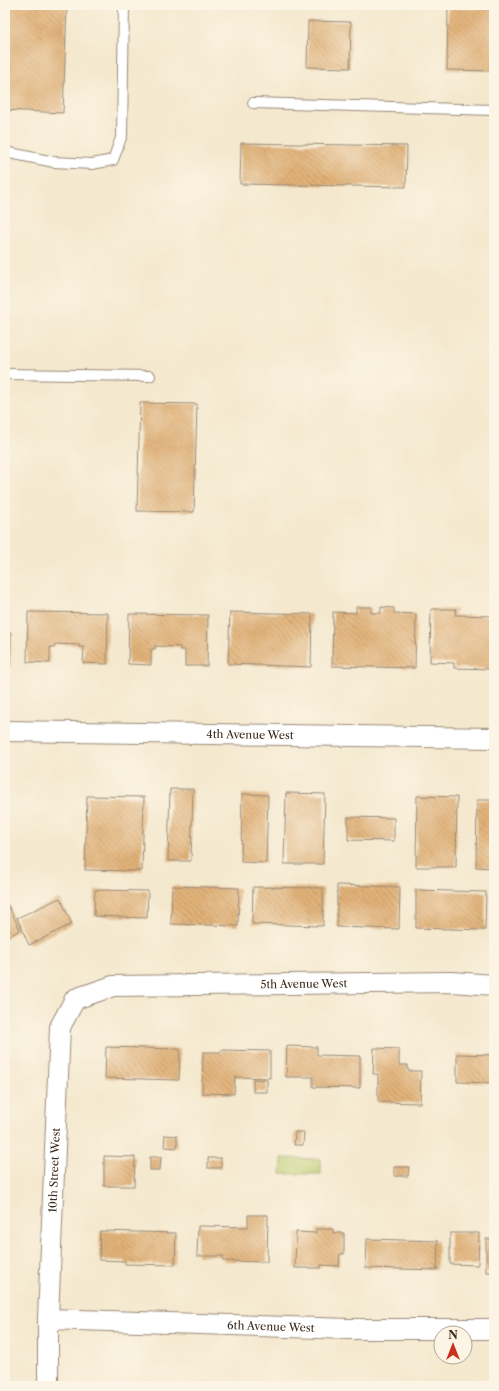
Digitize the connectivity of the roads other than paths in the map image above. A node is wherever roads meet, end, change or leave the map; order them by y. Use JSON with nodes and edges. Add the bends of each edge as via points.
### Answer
{"nodes":[{"id":1,"x":124,"y":5,"type":"edge"},
{"id":2,"x":253,"y":102,"type":"dead end"},
{"id":3,"x":494,"y":110,"type":"edge"},
{"id":4,"x":5,"y":152,"type":"edge"},
{"id":5,"x":5,"y":374,"type":"edge"},
{"id":6,"x":150,"y":376,"type":"dead end"},
{"id":7,"x":5,"y":731,"type":"edge"},
{"id":8,"x":494,"y":738,"type":"edge"},
{"id":9,"x":494,"y":985,"type":"edge"},
{"id":10,"x":114,"y":986,"type":"joint"},
{"id":11,"x":48,"y":1319,"type":"junction"},
{"id":12,"x":494,"y":1329,"type":"edge"},
{"id":13,"x":48,"y":1386,"type":"edge"}],
"edges":[{"from":1,"to":4,"type":"lane","via":[[122,135],[114,160],[92,164],[54,162]]},
{"from":2,"to":3,"type":"lane"},
{"from":5,"to":6,"type":"lane"},
{"from":7,"to":8,"type":"street","name":"4th Avenue West"},
{"from":9,"to":10,"type":"street","name":"5th Avenue West","via":[[452,982]]},
{"from":10,"to":11,"type":"street","name":"10th Street West","via":[[75,999],[60,1027]]},
{"from":11,"to":12,"type":"street","name":"6th Avenue West","via":[[349,1329]]},
{"from":11,"to":13,"type":"street","name":"10th Street West"}]}
